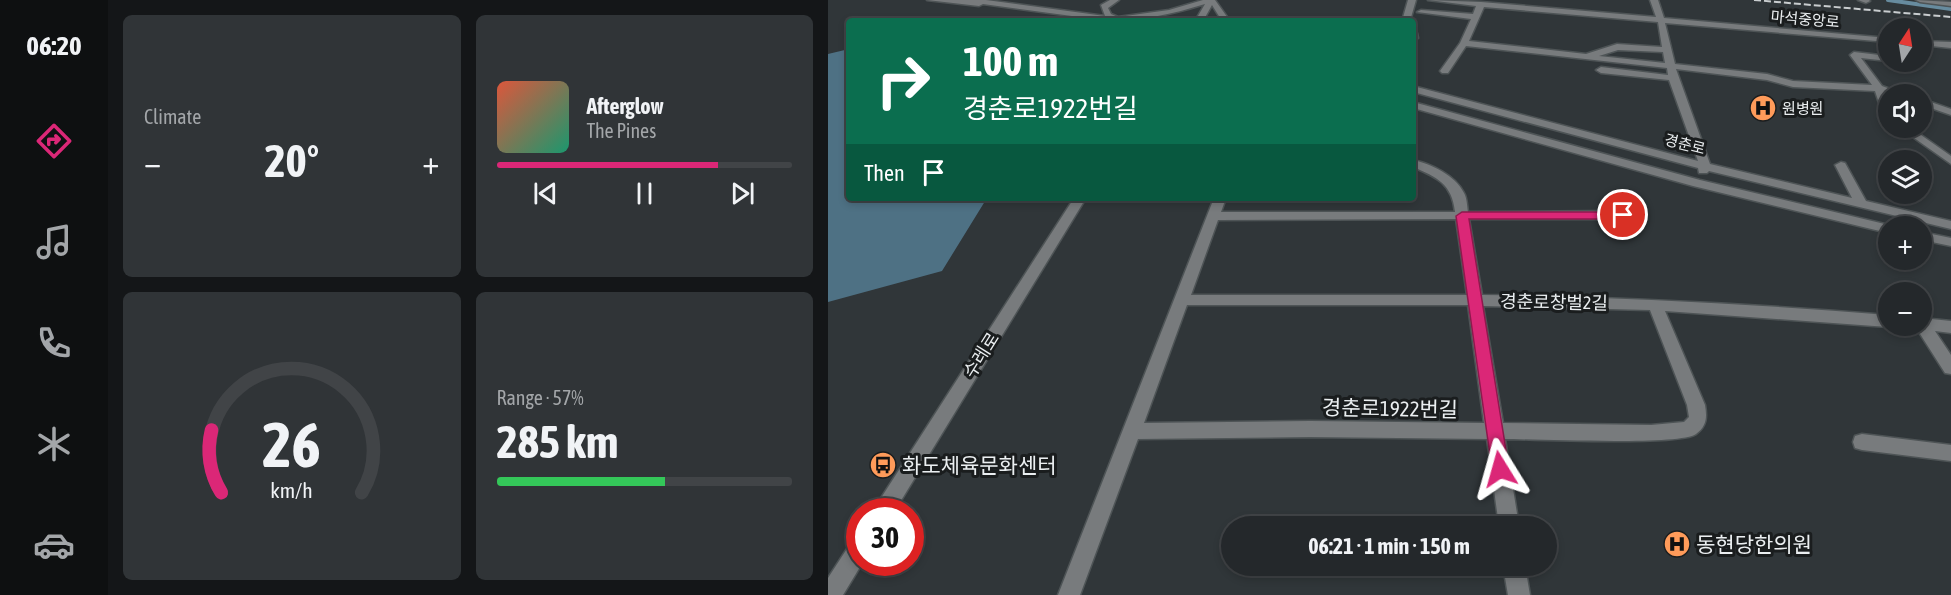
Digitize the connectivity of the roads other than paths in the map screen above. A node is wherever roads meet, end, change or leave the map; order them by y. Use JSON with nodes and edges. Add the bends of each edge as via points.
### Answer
{"nodes":[{"id":1,"x":931,"y":0,"type":"edge"},
{"id":2,"x":970,"y":0,"type":"edge"},
{"id":3,"x":1021,"y":0,"type":"edge"},
{"id":4,"x":1115,"y":0,"type":"edge"},
{"id":5,"x":1412,"y":0,"type":"edge"},
{"id":6,"x":1432,"y":0,"type":"edge"},
{"id":7,"x":1654,"y":0,"type":"edge"},
{"id":8,"x":1920,"y":0,"type":"edge"},
{"id":9,"x":1210,"y":2,"type":"edge"},
{"id":10,"x":1481,"y":4,"type":"junction"},
{"id":11,"x":1951,"y":4,"type":"edge"},
{"id":12,"x":1007,"y":6,"type":"junction"},
{"id":13,"x":1421,"y":12,"type":"dead end"},
{"id":14,"x":1091,"y":16,"type":"junction"},
{"id":15,"x":1476,"y":17,"type":"junction"},
{"id":16,"x":1095,"y":18,"type":"edge"},
{"id":17,"x":1106,"y":18,"type":"edge"},
{"id":18,"x":1116,"y":18,"type":"edge"},
{"id":19,"x":1133,"y":18,"type":"edge"},
{"id":20,"x":1201,"y":18,"type":"edge"},
{"id":21,"x":1224,"y":18,"type":"edge"},
{"id":22,"x":1407,"y":18,"type":"edge"},
{"id":23,"x":1661,"y":20,"type":"junction"},
{"id":24,"x":1853,"y":37,"type":"junction"},
{"id":25,"x":1878,"y":39,"type":"edge"},
{"id":26,"x":1464,"y":43,"type":"junction"},
{"id":27,"x":1932,"y":44,"type":"edge"},
{"id":28,"x":1951,"y":45,"type":"edge"},
{"id":29,"x":1667,"y":50,"type":"junction"},
{"id":30,"x":1866,"y":56,"type":"junction"},
{"id":31,"x":1878,"y":57,"type":"edge"},
{"id":32,"x":1583,"y":58,"type":"junction"},
{"id":33,"x":1671,"y":67,"type":"junction"},
{"id":34,"x":1600,"y":70,"type":"dead end"},
{"id":35,"x":1445,"y":71,"type":"dead end"},
{"id":36,"x":1673,"y":78,"type":"junction"},
{"id":37,"x":1878,"y":87,"type":"edge"},
{"id":38,"x":1878,"y":88,"type":"edge"},
{"id":39,"x":1416,"y":90,"type":"edge"},
{"id":40,"x":1932,"y":105,"type":"edge"},
{"id":41,"x":1416,"y":106,"type":"edge"},
{"id":42,"x":1951,"y":112,"type":"edge"},
{"id":43,"x":1919,"y":138,"type":"edge"},
{"id":44,"x":1951,"y":161,"type":"edge"},
{"id":45,"x":1416,"y":164,"type":"edge"},
{"id":46,"x":1841,"y":165,"type":"dead end"},
{"id":47,"x":1705,"y":166,"type":"junction"},
{"id":48,"x":1697,"y":183,"type":"junction"},
{"id":49,"x":1078,"y":201,"type":"edge"},
{"id":50,"x":1219,"y":201,"type":"edge"},
{"id":51,"x":1862,"y":205,"type":"junction"},
{"id":52,"x":1623,"y":215,"type":"dead end"},
{"id":53,"x":1214,"y":216,"type":"junction"},
{"id":54,"x":1462,"y":216,"type":"junction"},
{"id":55,"x":1951,"y":225,"type":"edge"},
{"id":56,"x":1878,"y":227,"type":"edge"},
{"id":57,"x":1932,"y":238,"type":"edge"},
{"id":58,"x":1951,"y":242,"type":"edge"},
{"id":59,"x":1182,"y":300,"type":"junction"},
{"id":60,"x":1476,"y":300,"type":"junction"},
{"id":61,"x":1655,"y":304,"type":"junction"},
{"id":62,"x":1878,"y":320,"type":"edge"},
{"id":63,"x":1932,"y":325,"type":"edge"},
{"id":64,"x":1951,"y":327,"type":"edge"},
{"id":65,"x":1930,"y":336,"type":"edge"},
{"id":66,"x":1951,"y":368,"type":"edge"},
{"id":67,"x":1132,"y":431,"type":"junction"},
{"id":68,"x":1495,"y":431,"type":"junction"},
{"id":69,"x":1862,"y":442,"type":"dead end"},
{"id":70,"x":1951,"y":453,"type":"edge"},
{"id":71,"x":891,"y":498,"type":"edge"},
{"id":72,"x":1508,"y":516,"type":"edge"},
{"id":73,"x":846,"y":570,"type":"edge"},
{"id":74,"x":1516,"y":576,"type":"edge"},
{"id":75,"x":830,"y":595,"type":"edge"},
{"id":76,"x":1069,"y":595,"type":"edge"},
{"id":77,"x":1519,"y":595,"type":"edge"}],
"edges":[{"from":1,"to":12,"type":"street"},
{"from":2,"to":12,"type":"street"},
{"from":3,"to":12,"type":"street"},
{"from":4,"to":18,"type":"street","via":[[1104,7],[1108,15]]},
{"from":5,"to":22,"type":"street"},
{"from":6,"to":10,"type":"street","name":"마석중앙로"},
{"from":7,"to":23,"type":"street"},
{"from":8,"to":11,"type":"street"},
{"from":9,"to":19,"type":"street"},
{"from":9,"to":20,"type":"street"},
{"from":9,"to":21,"type":"street"},
{"from":10,"to":15,"type":"street"},
{"from":10,"to":23,"type":"street","name":"마석중앙로"},
{"from":12,"to":14,"type":"street"},
{"from":13,"to":15,"type":"street"},
{"from":14,"to":16,"type":"street"},
{"from":14,"to":17,"type":"street"},
{"from":15,"to":26,"type":"street"},
{"from":23,"to":24,"type":"street","name":"마석중앙로"},
{"from":23,"to":29,"type":"street"},
{"from":24,"to":25,"type":"street","name":"마석중앙로"},
{"from":24,"to":30,"type":"street"},
{"from":26,"to":32,"type":"street"},
{"from":26,"to":35,"type":"street"},
{"from":27,"to":28,"type":"street"},
{"from":29,"to":32,"type":"street","via":[[1617,46]]},
{"from":29,"to":33,"type":"street"},
{"from":30,"to":31,"type":"street"},
{"from":30,"to":37,"type":"street","via":[[1854,55]]},
{"from":32,"to":33,"type":"street"},
{"from":33,"to":36,"type":"street"},
{"from":33,"to":38,"type":"street","via":[[1767,76],[1793,84]]},
{"from":34,"to":36,"type":"street"},
{"from":36,"to":47,"type":"street"},
{"from":39,"to":47,"type":"street","name":"경춘로"},
{"from":40,"to":42,"type":"street"},
{"from":41,"to":48,"type":"street","name":"경춘로"},
{"from":43,"to":44,"type":"street"},
{"from":45,"to":54,"type":"street","via":[[1452,183],[1459,194]]},
{"from":46,"to":51,"type":"street"},
{"from":47,"to":48,"type":"street"},
{"from":47,"to":51,"type":"street","name":"경춘로"},
{"from":48,"to":56,"type":"street","name":"경춘로"},
{"from":49,"to":71,"type":"street","name":"수레로"},
{"from":50,"to":53,"type":"street"},
{"from":51,"to":55,"type":"street","name":"경춘로"},
{"from":52,"to":54,"type":"street"},
{"from":53,"to":54,"type":"street"},
{"from":53,"to":59,"type":"street"},
{"from":54,"to":60,"type":"street"},
{"from":57,"to":58,"type":"street"},
{"from":59,"to":60,"type":"street","name":"경춘로창벌2길"},
{"from":59,"to":67,"type":"street"},
{"from":60,"to":61,"type":"street","name":"경춘로창벌2길"},
{"from":60,"to":68,"type":"street"},
{"from":61,"to":62,"type":"street","name":"경춘로창벌2길"},
{"from":61,"to":68,"type":"street","name":"경춘로1922번길","via":[[1696,405],[1698,419],[1689,429],[1651,433]]},
{"from":63,"to":64,"type":"street"},
{"from":65,"to":66,"type":"street"},
{"from":67,"to":68,"type":"street","name":"경춘로1922번길"},
{"from":67,"to":76,"type":"street"},
{"from":68,"to":72,"type":"street"},
{"from":69,"to":70,"type":"street"},
{"from":73,"to":75,"type":"street"},
{"from":74,"to":77,"type":"street"}]}
